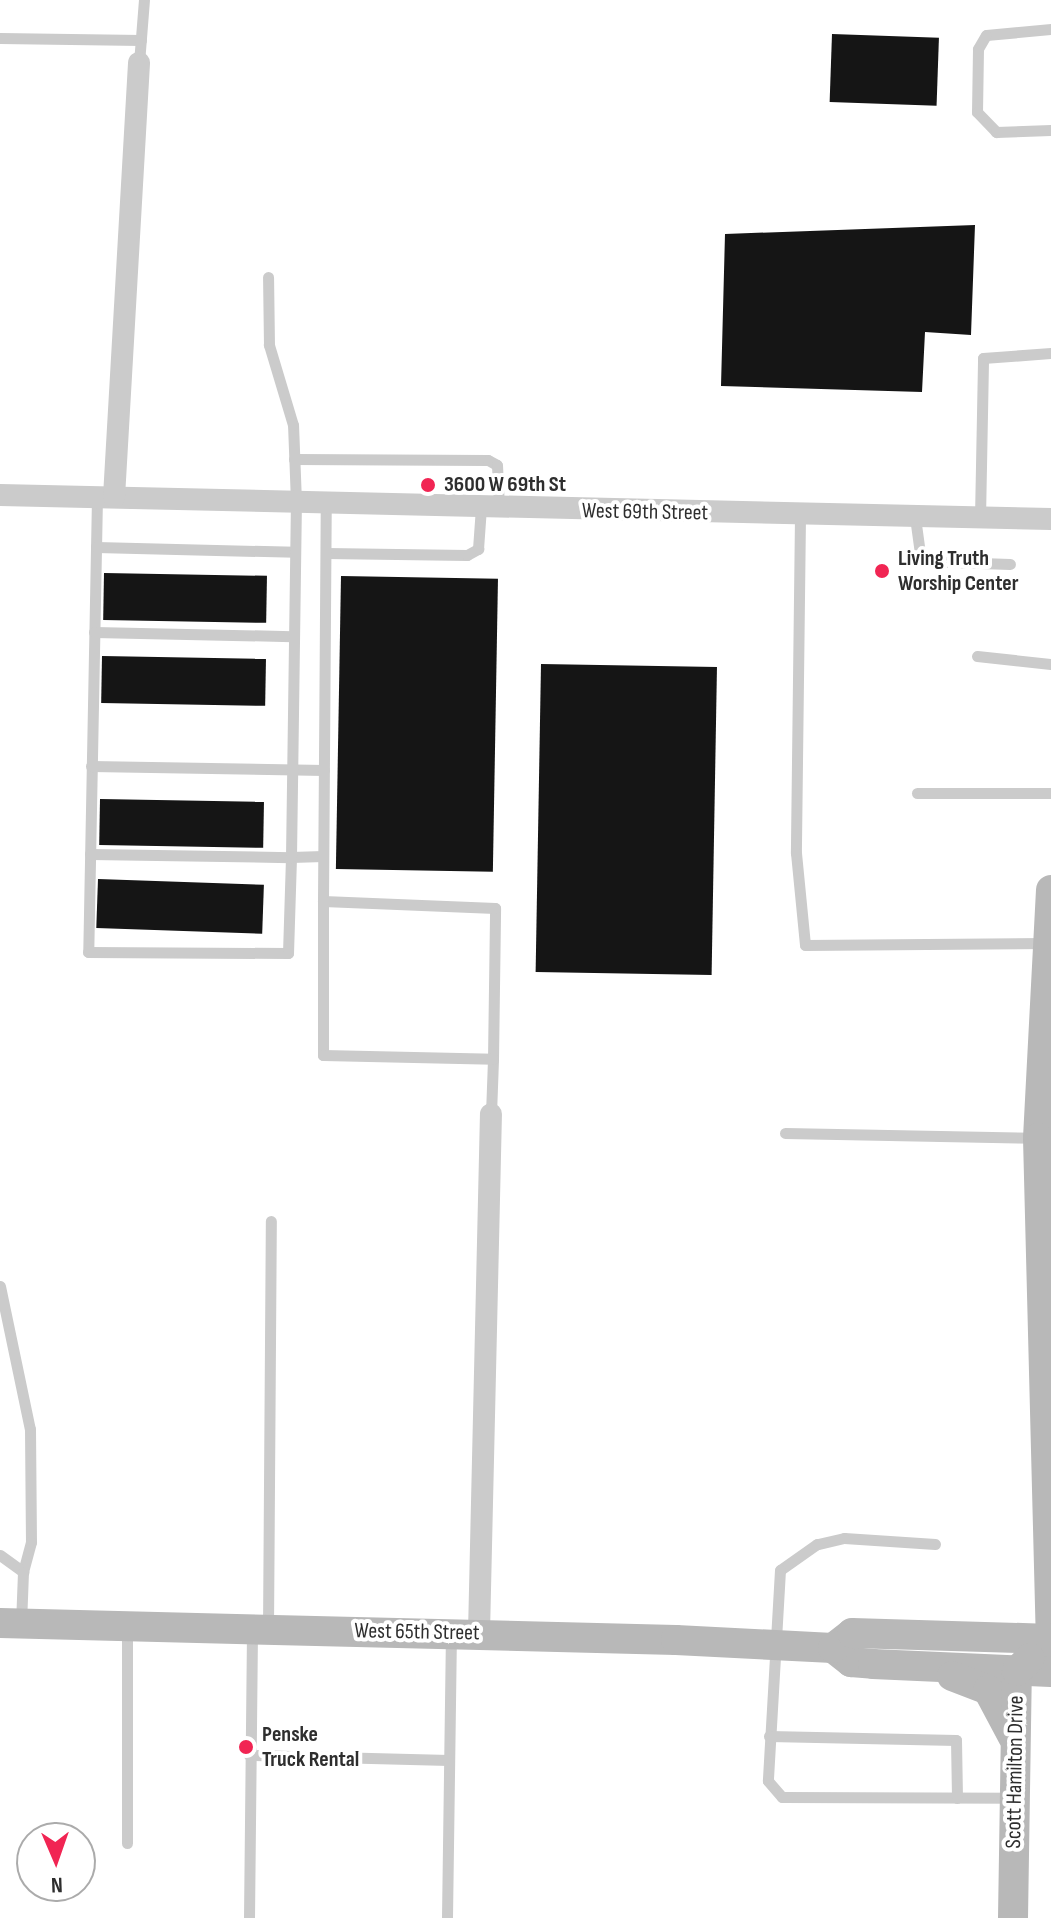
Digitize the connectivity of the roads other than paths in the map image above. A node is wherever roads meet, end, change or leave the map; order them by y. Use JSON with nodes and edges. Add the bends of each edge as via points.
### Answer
{"nodes":[{"id":1,"x":144,"y":0,"type":"edge"},
{"id":2,"x":1051,"y":29,"type":"edge"},
{"id":3,"x":0,"y":38,"type":"edge"},
{"id":4,"x":140,"y":52,"type":"junction"},
{"id":5,"x":1051,"y":130,"type":"edge"},
{"id":6,"x":268,"y":277,"type":"dead end"},
{"id":7,"x":1051,"y":353,"type":"edge"},
{"id":8,"x":294,"y":459,"type":"junction"},
{"id":9,"x":0,"y":495,"type":"edge"},
{"id":10,"x":106,"y":497,"type":"junction"},
{"id":11,"x":296,"y":502,"type":"junction"},
{"id":12,"x":326,"y":503,"type":"junction"},
{"id":13,"x":490,"y":508,"type":"junction"},
{"id":14,"x":800,"y":516,"type":"junction"},
{"id":15,"x":915,"y":517,"type":"junction"},
{"id":16,"x":980,"y":518,"type":"junction"},
{"id":17,"x":1051,"y":519,"type":"edge"},
{"id":18,"x":96,"y":547,"type":"junction"},
{"id":19,"x":295,"y":552,"type":"junction"},
{"id":20,"x":326,"y":553,"type":"junction"},
{"id":21,"x":1010,"y":564,"type":"dead end"},
{"id":22,"x":94,"y":632,"type":"junction"},
{"id":23,"x":292,"y":636,"type":"junction"},
{"id":24,"x":977,"y":656,"type":"dead end"},
{"id":25,"x":1051,"y":664,"type":"edge"},
{"id":26,"x":91,"y":766,"type":"junction"},
{"id":27,"x":292,"y":770,"type":"junction"},
{"id":28,"x":324,"y":770,"type":"junction"},
{"id":29,"x":917,"y":793,"type":"dead end"},
{"id":30,"x":1051,"y":793,"type":"edge"},
{"id":31,"x":90,"y":854,"type":"junction"},
{"id":32,"x":323,"y":856,"type":"junction"},
{"id":33,"x":291,"y":857,"type":"junction"},
{"id":34,"x":1051,"y":890,"type":"edge"},
{"id":35,"x":323,"y":901,"type":"junction"},
{"id":36,"x":1049,"y":942,"type":"edge"},
{"id":37,"x":493,"y":1059,"type":"junction"},
{"id":38,"x":491,"y":1114,"type":"joint"},
{"id":39,"x":785,"y":1133,"type":"dead end"},
{"id":40,"x":1038,"y":1138,"type":"junction"},
{"id":41,"x":271,"y":1221,"type":"dead end"},
{"id":42,"x":1046,"y":1281,"type":"edge"},
{"id":43,"x":0,"y":1286,"type":"edge"},
{"id":44,"x":935,"y":1544,"type":"dead end"},
{"id":45,"x":0,"y":1555,"type":"edge"},
{"id":46,"x":23,"y":1572,"type":"junction"},
{"id":47,"x":10,"y":1624,"type":"edge"},
{"id":48,"x":127,"y":1626,"type":"junction"},
{"id":49,"x":260,"y":1629,"type":"junction"},
{"id":50,"x":465,"y":1633,"type":"junction"},
{"id":51,"x":1050,"y":1641,"type":"edge"},
{"id":52,"x":772,"y":1645,"type":"junction"},
{"id":53,"x":833,"y":1648,"type":"junction"},
{"id":54,"x":927,"y":1669,"type":"junction"},
{"id":55,"x":1017,"y":1671,"type":"junction"},
{"id":56,"x":1051,"y":1672,"type":"edge"},
{"id":57,"x":769,"y":1736,"type":"junction"},
{"id":58,"x":1015,"y":1742,"type":"junction"},
{"id":59,"x":249,"y":1755,"type":"junction"},
{"id":60,"x":449,"y":1760,"type":"junction"},
{"id":61,"x":957,"y":1798,"type":"junction"},
{"id":62,"x":1015,"y":1798,"type":"junction"},
{"id":63,"x":127,"y":1843,"type":"dead end"},
{"id":64,"x":249,"y":1918,"type":"edge"},
{"id":65,"x":447,"y":1918,"type":"edge"},
{"id":66,"x":1013,"y":1918,"type":"edge"}],
"edges":[{"from":1,"to":4,"type":"lane"},
{"from":2,"to":5,"type":"lane","via":[[986,35],[978,49],[977,112],[996,132]]},
{"from":3,"to":4,"type":"lane"},
{"from":4,"to":10,"type":"street"},
{"from":6,"to":8,"type":"lane","via":[[269,345],[293,425]]},
{"from":7,"to":16,"type":"lane","via":[[983,358]]},
{"from":8,"to":11,"type":"lane"},
{"from":8,"to":13,"type":"lane","via":[[488,460],[497,465]]},
{"from":9,"to":10,"type":"street","name":"West 69th Street"},
{"from":10,"to":11,"type":"street","name":"West 69th Street"},
{"from":10,"to":18,"type":"lane"},
{"from":11,"to":12,"type":"street","name":"West 69th Street"},
{"from":11,"to":19,"type":"lane"},
{"from":12,"to":13,"type":"street","name":"West 69th Street"},
{"from":12,"to":20,"type":"lane"},
{"from":13,"to":14,"type":"street","name":"West 69th Street"},
{"from":13,"to":20,"type":"lane","via":[[478,549],[467,555]]},
{"from":14,"to":15,"type":"street","name":"West 69th Street"},
{"from":14,"to":36,"type":"lane","via":[[796,853],[805,945]]},
{"from":15,"to":16,"type":"street","name":"West 69th Street"},
{"from":15,"to":21,"type":"lane","via":[[921,561]]},
{"from":16,"to":17,"type":"street","name":"West 69th Street"},
{"from":18,"to":19,"type":"lane"},
{"from":18,"to":22,"type":"lane"},
{"from":19,"to":23,"type":"lane"},
{"from":20,"to":28,"type":"lane"},
{"from":22,"to":23,"type":"lane"},
{"from":22,"to":26,"type":"lane"},
{"from":23,"to":27,"type":"lane"},
{"from":24,"to":25,"type":"lane"},
{"from":26,"to":27,"type":"lane"},
{"from":26,"to":31,"type":"lane"},
{"from":27,"to":28,"type":"lane"},
{"from":27,"to":33,"type":"lane"},
{"from":28,"to":32,"type":"lane"},
{"from":29,"to":30,"type":"lane"},
{"from":31,"to":33,"type":"lane"},
{"from":31,"to":33,"type":"lane","via":[[88,952],[288,953]]},
{"from":32,"to":33,"type":"lane"},
{"from":32,"to":35,"type":"lane"},
{"from":34,"to":36,"type":"main road"},
{"from":35,"to":37,"type":"lane","via":[[492,905]]},
{"from":35,"to":37,"type":"lane","via":[[323,1055]]},
{"from":36,"to":40,"type":"main road"},
{"from":37,"to":38,"type":"lane"},
{"from":38,"to":50,"type":"street"},
{"from":39,"to":40,"type":"lane"},
{"from":40,"to":42,"type":"main road"},
{"from":41,"to":49,"type":"lane"},
{"from":42,"to":51,"type":"main road"},
{"from":43,"to":46,"type":"lane","via":[[30,1429],[31,1542]]},
{"from":44,"to":52,"type":"lane","via":[[844,1538],[799,1553],[780,1570]]},
{"from":45,"to":46,"type":"lane"},
{"from":46,"to":47,"type":"lane"},
{"from":47,"to":48,"type":"main road","name":"West 65th Street"},
{"from":48,"to":49,"type":"main road","name":"West 65th Street"},
{"from":48,"to":63,"type":"lane"},
{"from":49,"to":50,"type":"main road","name":"West 65th Street"},
{"from":49,"to":59,"type":"lane"},
{"from":50,"to":52,"type":"main road","name":"West 65th Street"},
{"from":50,"to":60,"type":"lane"},
{"from":51,"to":53,"type":"main road","name":"West 65th Street","via":[[852,1633]]},
{"from":51,"to":55,"type":"main road","name":"Scott Hamilton Drive"},
{"from":52,"to":53,"type":"main road","name":"West 65th Street"},
{"from":52,"to":57,"type":"lane"},
{"from":53,"to":54,"type":"main road","name":"West 65th Street","via":[[851,1662]]},
{"from":54,"to":55,"type":"main road","name":"West 65th Street"},
{"from":54,"to":58,"type":"main road","via":[[988,1690]]},
{"from":55,"to":56,"type":"main road","name":"West 65th Street"},
{"from":55,"to":58,"type":"main road","name":"Scott Hamilton Drive"},
{"from":57,"to":61,"type":"lane","via":[[768,1781],[782,1797]]},
{"from":57,"to":61,"type":"lane","via":[[956,1740]]},
{"from":58,"to":62,"type":"main road","name":"Scott Hamilton Drive"},
{"from":59,"to":60,"type":"lane"},
{"from":59,"to":64,"type":"lane"},
{"from":60,"to":65,"type":"lane"},
{"from":61,"to":62,"type":"lane"},
{"from":62,"to":66,"type":"main road","name":"Scott Hamilton Drive"}]}
